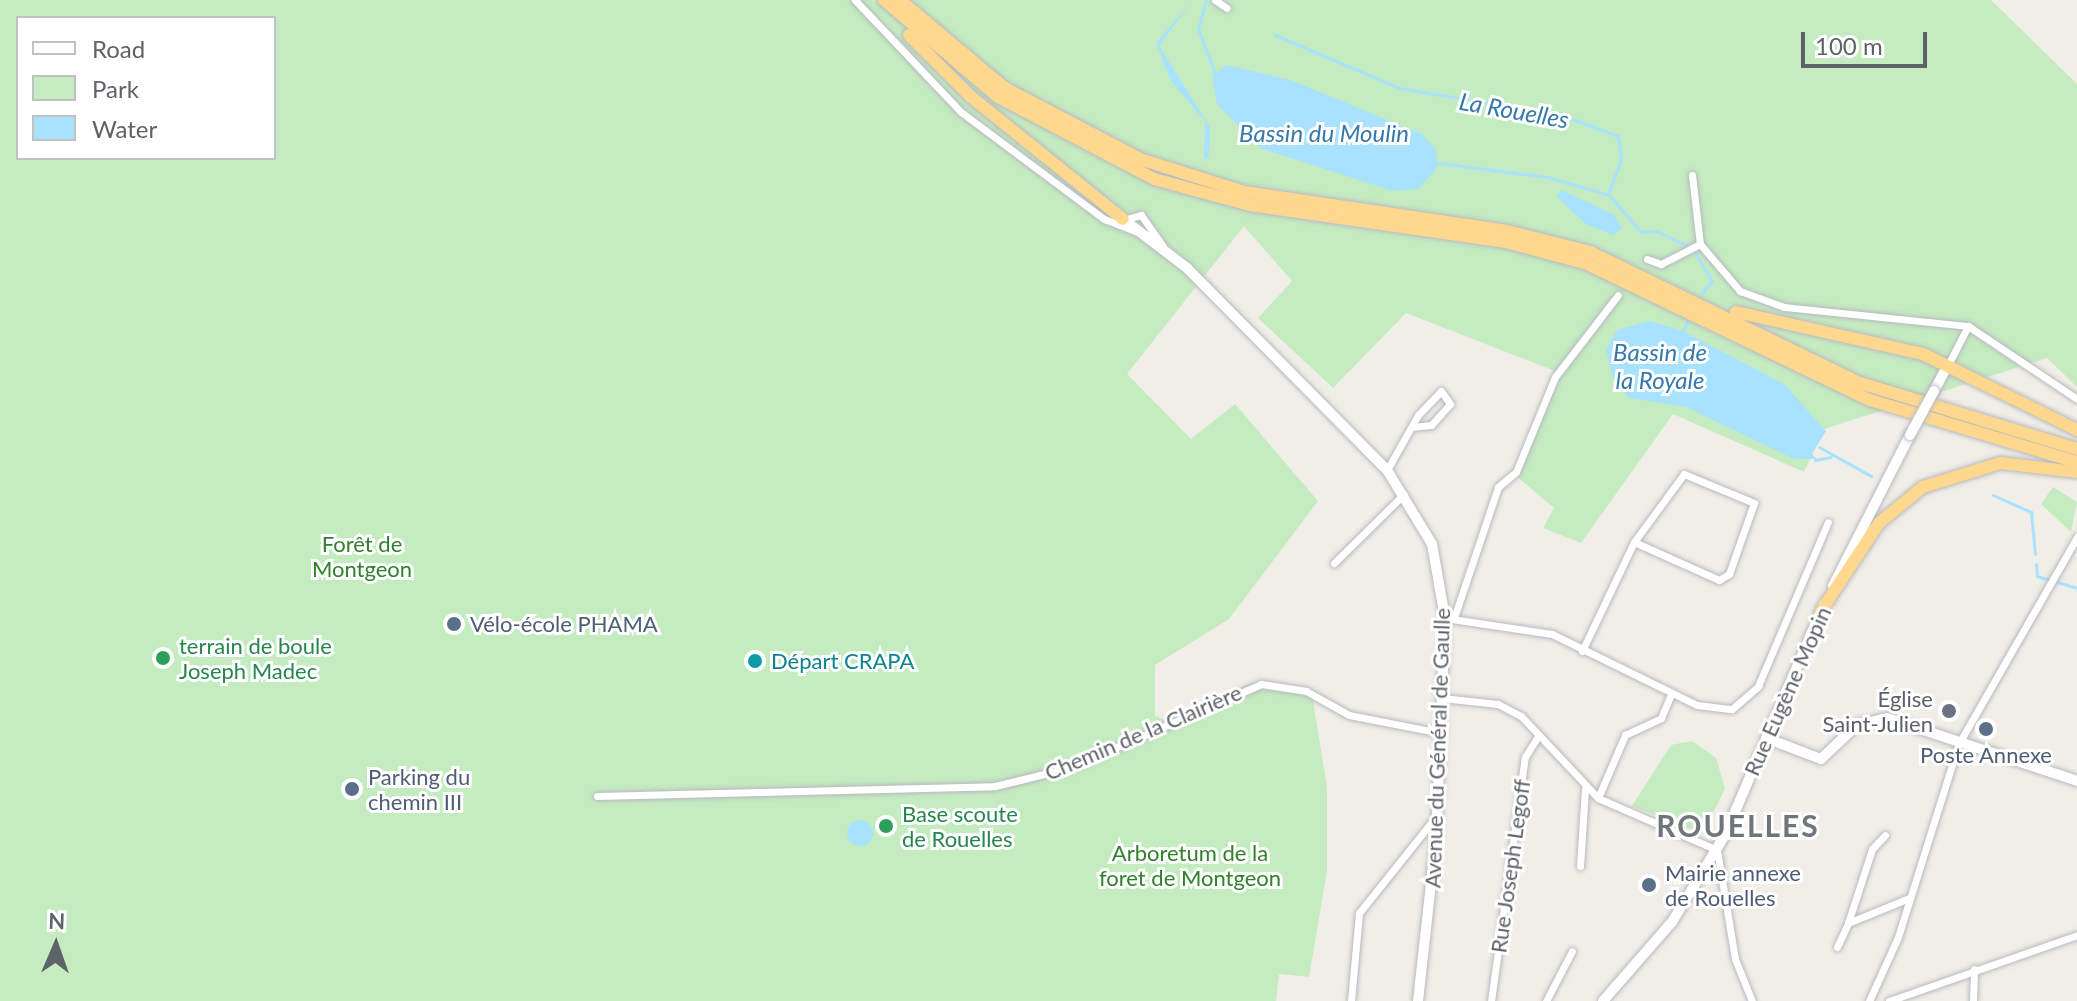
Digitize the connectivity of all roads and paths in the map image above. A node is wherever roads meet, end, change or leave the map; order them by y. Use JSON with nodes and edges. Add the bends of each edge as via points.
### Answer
{"nodes":[{"id":1,"x":855,"y":0,"type":"edge"},
{"id":2,"x":877,"y":0,"type":"edge"},
{"id":3,"x":884,"y":0,"type":"edge"},
{"id":4,"x":900,"y":0,"type":"edge"},
{"id":5,"x":1215,"y":0,"type":"edge"},
{"id":6,"x":1227,"y":8,"type":"dead end"},
{"id":7,"x":1692,"y":175,"type":"dead end"},
{"id":8,"x":1120,"y":222,"type":"junction"},
{"id":9,"x":1700,"y":244,"type":"junction"},
{"id":10,"x":1165,"y":248,"type":"junction"},
{"id":11,"x":1647,"y":259,"type":"dead end"},
{"id":12,"x":1665,"y":285,"type":"junction"},
{"id":13,"x":1618,"y":295,"type":"dead end"},
{"id":14,"x":1968,"y":326,"type":"junction"},
{"id":15,"x":1948,"y":365,"type":"junction"},
{"id":16,"x":2077,"y":399,"type":"edge"},
{"id":17,"x":1413,"y":427,"type":"junction"},
{"id":18,"x":2077,"y":430,"type":"edge"},
{"id":19,"x":2077,"y":449,"type":"edge"},
{"id":20,"x":2077,"y":462,"type":"edge"},
{"id":21,"x":1387,"y":470,"type":"junction"},
{"id":22,"x":2077,"y":472,"type":"edge"},
{"id":23,"x":1406,"y":494,"type":"junction"},
{"id":24,"x":1828,"y":522,"type":"dead end"},
{"id":25,"x":2077,"y":537,"type":"edge"},
{"id":26,"x":1634,"y":542,"type":"junction"},
{"id":27,"x":1334,"y":563,"type":"dead end"},
{"id":28,"x":1821,"y":611,"type":"junction"},
{"id":29,"x":1449,"y":618,"type":"junction"},
{"id":30,"x":1582,"y":651,"type":"junction"},
{"id":31,"x":1671,"y":694,"type":"junction"},
{"id":32,"x":1442,"y":698,"type":"junction"},
{"id":33,"x":1441,"y":733,"type":"junction"},
{"id":34,"x":1538,"y":736,"type":"junction"},
{"id":35,"x":1766,"y":738,"type":"junction"},
{"id":36,"x":1962,"y":740,"type":"junction"},
{"id":37,"x":2077,"y":781,"type":"edge"},
{"id":38,"x":1585,"y":789,"type":"junction"},
{"id":39,"x":597,"y":796,"type":"dead end"},
{"id":40,"x":1598,"y":798,"type":"junction"},
{"id":41,"x":1438,"y":814,"type":"junction"},
{"id":42,"x":1885,"y":835,"type":"dead end"},
{"id":43,"x":1717,"y":850,"type":"junction"},
{"id":44,"x":1580,"y":866,"type":"dead end"},
{"id":45,"x":1909,"y":898,"type":"junction"},
{"id":46,"x":1848,"y":923,"type":"junction"},
{"id":47,"x":2077,"y":935,"type":"edge"},
{"id":48,"x":1837,"y":947,"type":"dead end"},
{"id":49,"x":1572,"y":951,"type":"dead end"},
{"id":50,"x":1974,"y":969,"type":"junction"},
{"id":51,"x":1351,"y":1001,"type":"edge"},
{"id":52,"x":1418,"y":1001,"type":"edge"},
{"id":53,"x":1491,"y":1001,"type":"edge"},
{"id":54,"x":1546,"y":1001,"type":"edge"},
{"id":55,"x":1603,"y":1001,"type":"edge"},
{"id":56,"x":1752,"y":1001,"type":"edge"},
{"id":57,"x":1869,"y":1001,"type":"edge"},
{"id":58,"x":1889,"y":1001,"type":"edge"},
{"id":59,"x":1973,"y":1001,"type":"edge"}],
"edges":[{"from":1,"to":8,"type":"street","via":[[961,112]]},
{"from":2,"to":8,"type":"highway","via":[[970,96]]},
{"from":3,"to":20,"type":"highway","via":[[998,97],[1154,179],[1250,205],[1573,259],[1870,400]]},
{"from":4,"to":12,"type":"highway","via":[[1005,88],[1140,159],[1244,192],[1553,241]]},
{"from":5,"to":6,"type":"street"},
{"from":7,"to":9,"type":"street"},
{"from":8,"to":10,"type":"street","name":"Avenue du Général de Gaulle"},
{"from":8,"to":10,"type":"street","via":[[1141,215]]},
{"from":9,"to":11,"type":"street","via":[[1661,264]]},
{"from":9,"to":14,"type":"street","via":[[1732,286],[1764,303]]},
{"from":10,"to":21,"type":"street","name":"Avenue du Général de Gaulle"},
{"from":12,"to":15,"type":"highway","via":[[1767,324],[1903,349]]},
{"from":12,"to":19,"type":"highway","via":[[1860,383]]},
{"from":13,"to":29,"type":"street","via":[[1555,377],[1516,472],[1498,487]]},
{"from":14,"to":15,"type":"street"},
{"from":14,"to":16,"type":"street"},
{"from":15,"to":18,"type":"highway"},
{"from":15,"to":28,"type":"street","name":"Rue Eugène Mopin","bridge":true},
{"from":17,"to":17,"type":"street","via":[[1431,425],[1450,404],[1441,391]]},
{"from":17,"to":21,"type":"street"},
{"from":21,"to":23,"type":"street","name":"Avenue du Général de Gaulle"},
{"from":22,"to":28,"type":"highway","via":[[2000,463],[1923,487],[1879,523]]},
{"from":23,"to":27,"type":"street"},
{"from":23,"to":29,"type":"street","name":"Avenue du Général de Gaulle","via":[[1432,544]]},
{"from":24,"to":31,"type":"street","via":[[1790,619],[1745,701],[1717,710]]},
{"from":25,"to":36,"type":"street","via":[[2051,574]]},
{"from":26,"to":26,"type":"street","via":[[1684,474],[1754,503],[1734,562],[1719,580]]},
{"from":26,"to":30,"type":"street"},
{"from":28,"to":35,"type":"street","name":"Rue Eugène Mopin"},
{"from":29,"to":30,"type":"street","via":[[1516,623]]},
{"from":29,"to":32,"type":"street","name":"Avenue du Général de Gaulle"},
{"from":30,"to":31,"type":"street"},
{"from":31,"to":40,"type":"street","via":[[1661,718],[1625,735]]},
{"from":32,"to":33,"type":"street","name":"Avenue du Général de Gaulle"},
{"from":32,"to":34,"type":"street","via":[[1498,704]]},
{"from":33,"to":39,"type":"street","name":"Chemin de la Clairière","via":[[1349,715],[1306,691],[1261,684],[1069,768],[995,786]]},
{"from":33,"to":41,"type":"street","name":"Avenue du Général de Gaulle"},
{"from":34,"to":38,"type":"street"},
{"from":34,"to":53,"type":"street","name":"Rue Joseph Legoff","via":[[1525,757]]},
{"from":35,"to":36,"type":"street","via":[[1821,759],[1857,725],[1887,718]]},
{"from":35,"to":43,"type":"street","name":"Rue Eugène Mopin"},
{"from":36,"to":37,"type":"street"},
{"from":36,"to":45,"type":"street"},
{"from":38,"to":40,"type":"street"},
{"from":38,"to":44,"type":"street"},
{"from":40,"to":43,"type":"street"},
{"from":41,"to":51,"type":"street","via":[[1359,913]]},
{"from":41,"to":52,"type":"street","name":"Avenue du Général de Gaulle"},
{"from":42,"to":46,"type":"street","via":[[1872,849]]},
{"from":43,"to":55,"type":"street","name":"Rue Eugène Mopin","via":[[1672,922]]},
{"from":43,"to":56,"type":"street","via":[[1735,959]]},
{"from":45,"to":46,"type":"street"},
{"from":45,"to":57,"type":"street"},
{"from":46,"to":48,"type":"street"},
{"from":47,"to":50,"type":"street"},
{"from":49,"to":54,"type":"street"},
{"from":50,"to":58,"type":"street"},
{"from":50,"to":59,"type":"street"}]}
